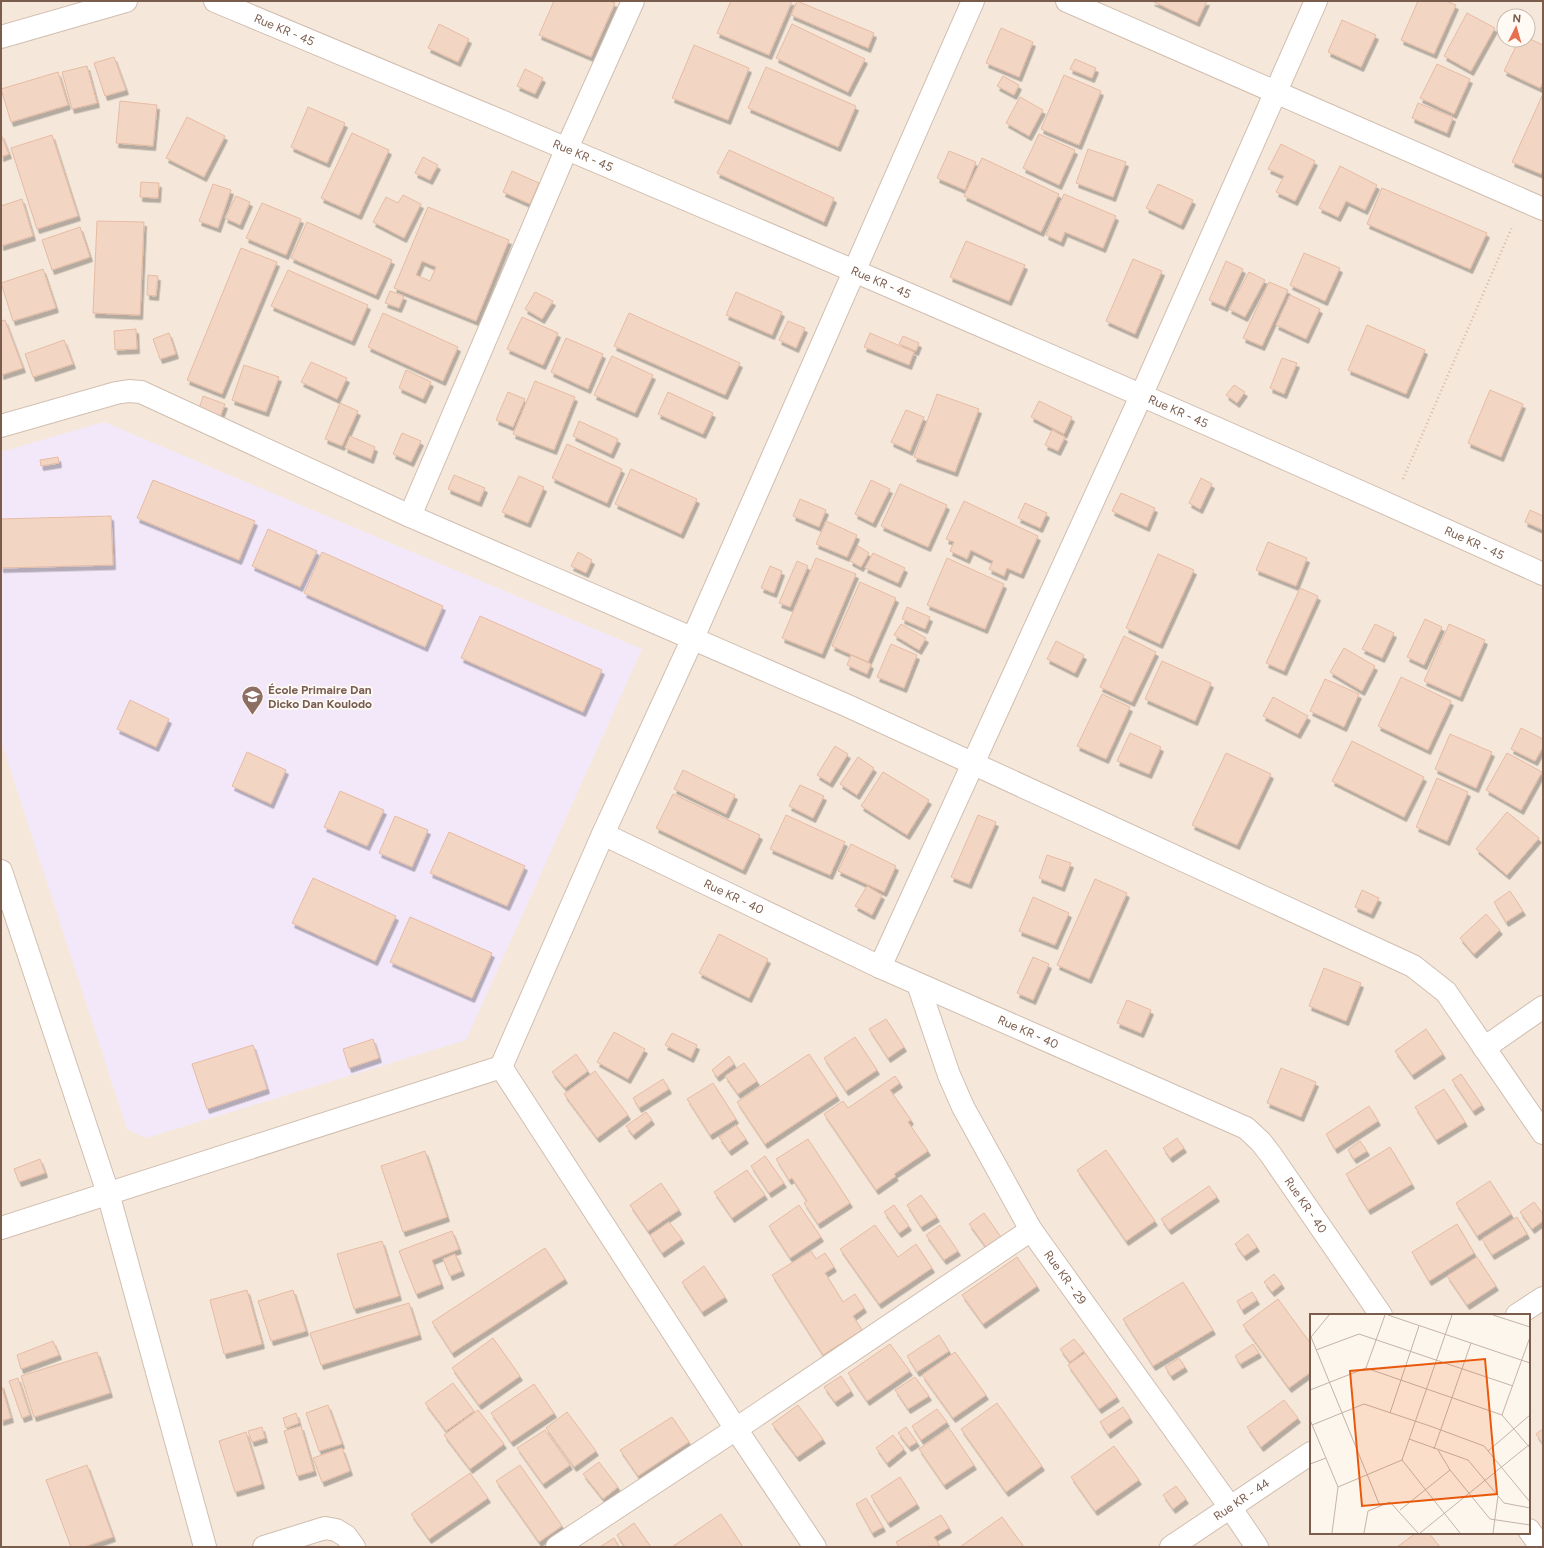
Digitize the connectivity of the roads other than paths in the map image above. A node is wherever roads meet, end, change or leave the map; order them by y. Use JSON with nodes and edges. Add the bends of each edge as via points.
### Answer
{"nodes":[{"id":1,"x":126,"y":1,"type":"edge"},
{"id":2,"x":215,"y":1,"type":"edge"},
{"id":3,"x":633,"y":1,"type":"edge"},
{"id":4,"x":973,"y":1,"type":"edge"},
{"id":5,"x":1067,"y":1,"type":"edge"},
{"id":6,"x":1316,"y":1,"type":"edge"},
{"id":7,"x":1,"y":37,"type":"edge"},
{"id":8,"x":1276,"y":92,"type":"junction"},
{"id":9,"x":567,"y":148,"type":"junction"},
{"id":10,"x":1543,"y":209,"type":"edge"},
{"id":11,"x":854,"y":270,"type":"junction"},
{"id":12,"x":1141,"y":396,"type":"junction"},
{"id":13,"x":1,"y":426,"type":"edge"},
{"id":14,"x":410,"y":516,"type":"junction"},
{"id":15,"x":1543,"y":574,"type":"edge"},
{"id":16,"x":693,"y":638,"type":"junction"},
{"id":17,"x":973,"y":763,"type":"junction"},
{"id":18,"x":603,"y":834,"type":"junction"},
{"id":19,"x":1,"y":871,"type":"edge"},
{"id":20,"x":880,"y":967,"type":"junction"},
{"id":21,"x":918,"y":984,"type":"junction"},
{"id":22,"x":1543,"y":1007,"type":"edge"},
{"id":23,"x":1484,"y":1048,"type":"junction"},
{"id":24,"x":501,"y":1067,"type":"junction"},
{"id":25,"x":1543,"y":1133,"type":"edge"},
{"id":26,"x":108,"y":1193,"type":"junction"},
{"id":27,"x":1,"y":1228,"type":"edge"},
{"id":28,"x":1031,"y":1230,"type":"junction"},
{"id":29,"x":1543,"y":1298,"type":"edge"},
{"id":30,"x":1380,"y":1314,"type":"edge"},
{"id":31,"x":1519,"y":1314,"type":"edge"},
{"id":32,"x":736,"y":1429,"type":"junction"},
{"id":33,"x":1310,"y":1454,"type":"edge"},
{"id":34,"x":1230,"y":1507,"type":"junction"},
{"id":35,"x":1530,"y":1531,"type":"edge"},
{"id":36,"x":205,"y":1547,"type":"edge"},
{"id":37,"x":264,"y":1547,"type":"edge"},
{"id":38,"x":354,"y":1547,"type":"edge"},
{"id":39,"x":557,"y":1547,"type":"edge"},
{"id":40,"x":815,"y":1547,"type":"edge"},
{"id":41,"x":1171,"y":1547,"type":"edge"},
{"id":42,"x":1256,"y":1547,"type":"edge"},
{"id":43,"x":1541,"y":1547,"type":"edge"}],
"edges":[{"from":1,"to":7,"type":"street"},
{"from":2,"to":9,"type":"street","name":"Rue KR - 45"},
{"from":3,"to":9,"type":"street"},
{"from":4,"to":11,"type":"street"},
{"from":5,"to":8,"type":"street"},
{"from":6,"to":8,"type":"street"},
{"from":8,"to":10,"type":"street"},
{"from":8,"to":12,"type":"street"},
{"from":9,"to":11,"type":"street","name":"Rue KR - 45"},
{"from":9,"to":14,"type":"street"},
{"from":11,"to":12,"type":"street","name":"Rue KR - 45"},
{"from":11,"to":16,"type":"street"},
{"from":12,"to":15,"type":"street","name":"Rue KR - 45"},
{"from":12,"to":17,"type":"street"},
{"from":13,"to":14,"type":"street","via":[[116,393],[141,392]]},
{"from":14,"to":16,"type":"street"},
{"from":16,"to":17,"type":"street"},
{"from":16,"to":18,"type":"street"},
{"from":17,"to":20,"type":"street"},
{"from":17,"to":23,"type":"street","via":[[1413,966],[1446,992]]},
{"from":18,"to":20,"type":"street","name":"Rue KR - 40"},
{"from":18,"to":24,"type":"street"},
{"from":19,"to":26,"type":"street"},
{"from":20,"to":21,"type":"street","name":"Rue KR - 40"},
{"from":21,"to":28,"type":"street","name":"Rue KR - 29","via":[[949,1075],[963,1107]]},
{"from":21,"to":30,"type":"street","name":"Rue KR - 40","via":[[1246,1128],[1271,1155]]},
{"from":22,"to":23,"type":"street"},
{"from":23,"to":25,"type":"street"},
{"from":24,"to":26,"type":"street"},
{"from":24,"to":32,"type":"street"},
{"from":26,"to":27,"type":"street"},
{"from":26,"to":36,"type":"street"},
{"from":28,"to":32,"type":"street"},
{"from":28,"to":34,"type":"street","name":"Rue KR - 29"},
{"from":29,"to":31,"type":"street"},
{"from":32,"to":39,"type":"street"},
{"from":32,"to":40,"type":"street"},
{"from":33,"to":34,"type":"street","name":"Rue KR - 44"},
{"from":34,"to":41,"type":"street","name":"Rue KR - 44"},
{"from":34,"to":42,"type":"street","name":"Rue KR - 29"},
{"from":35,"to":43,"type":"street"},
{"from":37,"to":38,"type":"street","via":[[324,1528],[336,1530],[346,1536]]}]}
